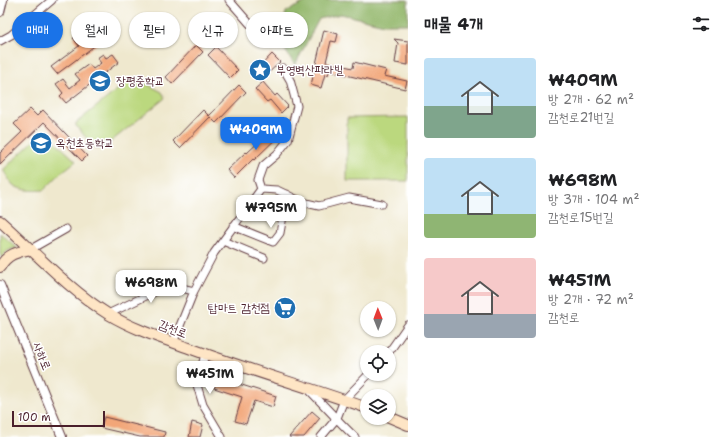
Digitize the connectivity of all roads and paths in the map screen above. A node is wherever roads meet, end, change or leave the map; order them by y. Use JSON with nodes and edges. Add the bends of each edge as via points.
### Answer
{"nodes":[{"id":1,"x":3,"y":0,"type":"edge"},
{"id":2,"x":52,"y":0,"type":"edge"},
{"id":3,"x":229,"y":0,"type":"edge"},
{"id":4,"x":0,"y":12,"type":"edge"},
{"id":5,"x":246,"y":19,"type":"edge"},
{"id":6,"x":0,"y":41,"type":"edge"},
{"id":7,"x":283,"y":68,"type":"dead end"},
{"id":8,"x":261,"y":190,"type":"junction"},
{"id":9,"x":287,"y":194,"type":"junction"},
{"id":10,"x":382,"y":204,"type":"dead end"},
{"id":11,"x":0,"y":221,"type":"edge"},
{"id":12,"x":233,"y":226,"type":"junction"},
{"id":13,"x":66,"y":229,"type":"dead end"},
{"id":14,"x":223,"y":241,"type":"junction"},
{"id":15,"x":31,"y":249,"type":"junction"},
{"id":16,"x":264,"y":258,"type":"dead end"},
{"id":17,"x":0,"y":267,"type":"edge"},
{"id":18,"x":0,"y":285,"type":"edge"},
{"id":19,"x":194,"y":291,"type":"junction"},
{"id":20,"x":108,"y":314,"type":"junction"},
{"id":21,"x":408,"y":325,"type":"edge"},
{"id":22,"x":173,"y":343,"type":"junction"},
{"id":23,"x":394,"y":345,"type":"edge"},
{"id":24,"x":205,"y":354,"type":"junction"},
{"id":25,"x":362,"y":381,"type":"edge"},
{"id":26,"x":306,"y":387,"type":"junction"},
{"id":27,"x":344,"y":400,"type":"junction"},
{"id":28,"x":360,"y":406,"type":"edge"},
{"id":29,"x":337,"y":418,"type":"junction"},
{"id":30,"x":396,"y":420,"type":"edge"},
{"id":31,"x":408,"y":425,"type":"edge"},
{"id":32,"x":62,"y":437,"type":"edge"},
{"id":33,"x":222,"y":437,"type":"edge"},
{"id":34,"x":321,"y":437,"type":"edge"},
{"id":35,"x":355,"y":437,"type":"edge"}],
"edges":[{"from":1,"to":4,"type":"street"},
{"from":2,"to":6,"type":"street","via":[[11,35]]},
{"from":3,"to":5,"type":"street"},
{"from":7,"to":8,"type":"street","via":[[290,80],[297,106],[288,140],[263,166],[258,180]]},
{"from":8,"to":9,"type":"street","via":[[277,190]]},
{"from":8,"to":12,"type":"street"},
{"from":9,"to":10,"type":"street","via":[[302,202],[319,206],[349,198]]},
{"from":9,"to":12,"type":"street","via":[[280,233],[273,242]]},
{"from":11,"to":15,"type":"main road","name":"감천로"},
{"from":12,"to":14,"type":"street"},
{"from":13,"to":15,"type":"street"},
{"from":14,"to":16,"type":"street"},
{"from":14,"to":19,"type":"street"},
{"from":15,"to":17,"type":"main road","via":[[14,252]]},
{"from":15,"to":20,"type":"main road","name":"감천로","via":[[61,277]]},
{"from":18,"to":32,"type":"street","name":"사하로"},
{"from":19,"to":20,"type":"street","via":[[168,285]]},
{"from":19,"to":22,"type":"street"},
{"from":20,"to":22,"type":"main road","name":"감천로"},
{"from":21,"to":23,"type":"street"},
{"from":22,"to":24,"type":"main road","name":"감천로"},
{"from":24,"to":26,"type":"main road","name":"감천로"},
{"from":24,"to":33,"type":"street","via":[[197,385],[203,405]]},
{"from":25,"to":27,"type":"street"},
{"from":26,"to":27,"type":"main road","name":"감천로"},
{"from":26,"to":29,"type":"street"},
{"from":27,"to":28,"type":"main road","name":"감천로"},
{"from":27,"to":29,"type":"street"},
{"from":29,"to":34,"type":"street"},
{"from":29,"to":35,"type":"street"},
{"from":30,"to":31,"type":"main road"}]}
